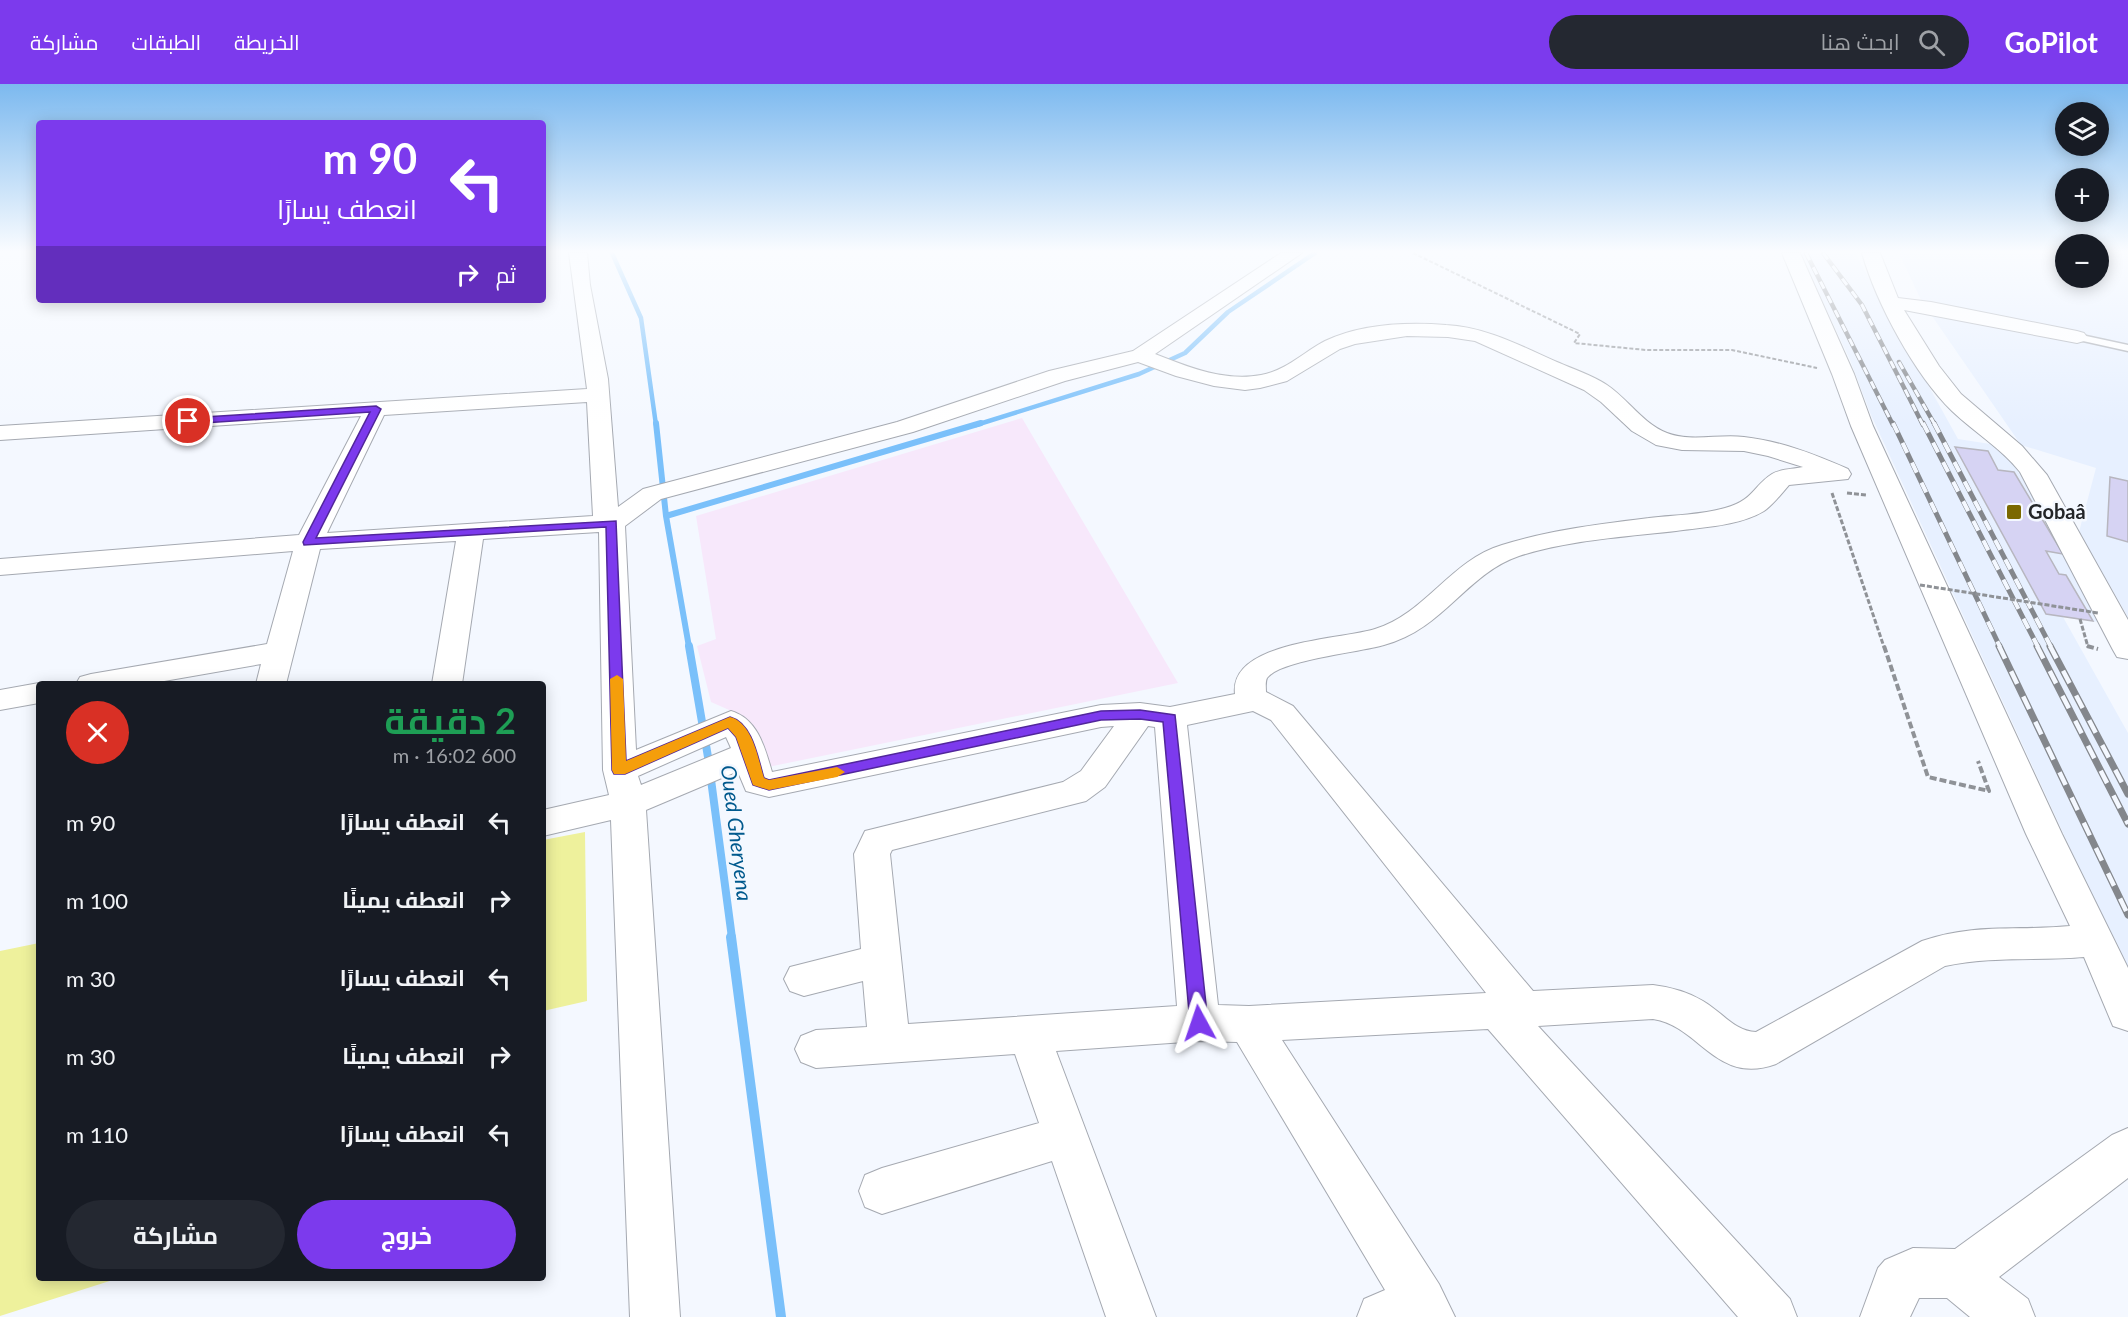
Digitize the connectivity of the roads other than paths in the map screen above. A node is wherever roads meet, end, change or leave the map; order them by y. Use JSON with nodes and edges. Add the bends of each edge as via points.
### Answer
{"nodes":[{"id":1,"x":585,"y":311,"type":"edge"},
{"id":2,"x":1220,"y":311,"type":"edge"},
{"id":3,"x":1816,"y":311,"type":"edge"},
{"id":4,"x":1896,"y":311,"type":"edge"},
{"id":5,"x":1944,"y":311,"type":"edge"},
{"id":6,"x":2077,"y":337,"type":"joint"},
{"id":7,"x":2128,"y":348,"type":"edge"},
{"id":8,"x":1156,"y":361,"type":"junction"},
{"id":9,"x":589,"y":395,"type":"dead end"},
{"id":10,"x":376,"y":409,"type":"junction"},
{"id":11,"x":0,"y":433,"type":"edge"},
{"id":12,"x":1839,"y":474,"type":"junction"},
{"id":13,"x":1879,"y":490,"type":"junction"},
{"id":14,"x":609,"y":523,"type":"junction"},
{"id":15,"x":471,"y":531,"type":"junction"},
{"id":16,"x":309,"y":542,"type":"junction"},
{"id":17,"x":0,"y":567,"type":"edge"},
{"id":18,"x":2128,"y":650,"type":"edge"},
{"id":19,"x":280,"y":651,"type":"junction"},
{"id":20,"x":108,"y":681,"type":"edge"},
{"id":21,"x":273,"y":681,"type":"edge"},
{"id":22,"x":447,"y":681,"type":"edge"},
{"id":23,"x":36,"y":694,"type":"edge"},
{"id":24,"x":0,"y":700,"type":"edge"},
{"id":25,"x":1253,"y":701,"type":"junction"},
{"id":26,"x":1155,"y":716,"type":"junction"},
{"id":27,"x":742,"y":760,"type":"junction"},
{"id":28,"x":624,"y":787,"type":"junction"},
{"id":29,"x":546,"y":822,"type":"edge"},
{"id":30,"x":2096,"y":940,"type":"junction"},
{"id":31,"x":882,"y":960,"type":"junction"},
{"id":32,"x":804,"y":979,"type":"dead end"},
{"id":33,"x":1510,"y":1010,"type":"junction"},
{"id":34,"x":2128,"y":1013,"type":"edge"},
{"id":35,"x":1199,"y":1023,"type":"junction"},
{"id":36,"x":1249,"y":1024,"type":"junction"},
{"id":37,"x":1029,"y":1034,"type":"junction"},
{"id":38,"x":889,"y":1044,"type":"junction"},
{"id":39,"x":816,"y":1049,"type":"dead end"},
{"id":40,"x":1065,"y":1136,"type":"junction"},
{"id":41,"x":2128,"y":1150,"type":"edge"},
{"id":42,"x":882,"y":1191,"type":"dead end"},
{"id":43,"x":1956,"y":1274,"type":"junction"},
{"id":44,"x":1411,"y":1312,"type":"edge"},
{"id":45,"x":655,"y":1317,"type":"edge"},
{"id":46,"x":1131,"y":1317,"type":"edge"},
{"id":47,"x":1772,"y":1317,"type":"edge"},
{"id":48,"x":1885,"y":1317,"type":"edge"},
{"id":49,"x":2010,"y":1317,"type":"edge"}],
"edges":[{"from":1,"to":14,"type":"street","via":[[597,379]]},
{"from":2,"to":8,"type":"street"},
{"from":3,"to":13,"type":"street","via":[[1844,374]]},
{"from":4,"to":18,"type":"street","via":[[1934,375],[1953,399],[2022,459],[2090,574]]},
{"from":5,"to":6,"type":"street"},
{"from":6,"to":7,"type":"lane"},
{"from":8,"to":12,"type":"street","via":[[1219,381],[1258,382],[1284,375],[1333,345],[1353,338],[1455,330],[1482,337],[1607,393],[1655,437],[1677,443],[1761,447],[1799,456]]},
{"from":8,"to":14,"type":"street","via":[[1057,376],[905,427],[652,494]]},
{"from":9,"to":10,"type":"street"},
{"from":10,"to":11,"type":"street"},
{"from":10,"to":16,"type":"street"},
{"from":12,"to":13,"type":"street"},
{"from":12,"to":25,"type":"street","via":[[1781,479],[1756,505],[1731,515],[1568,537],[1506,552],[1462,579],[1423,615],[1388,635],[1293,656],[1260,669],[1251,678]]},
{"from":13,"to":30,"type":"street"},
{"from":14,"to":15,"type":"street"},
{"from":14,"to":28,"type":"street"},
{"from":15,"to":16,"type":"street"},
{"from":15,"to":22,"type":"street"},
{"from":16,"to":17,"type":"street"},
{"from":16,"to":19,"type":"street"},
{"from":19,"to":20,"type":"street"},
{"from":19,"to":21,"type":"street"},
{"from":23,"to":24,"type":"street"},
{"from":25,"to":26,"type":"street"},
{"from":25,"to":33,"type":"street","via":[[1262,701],[1282,713]]},
{"from":26,"to":27,"type":"street","via":[[1101,716],[769,785],[758,782]]},
{"from":26,"to":31,"type":"street","via":[[1093,779],[1074,792],[878,840],[872,854]]},
{"from":26,"to":35,"type":"street"},
{"from":27,"to":28,"type":"street","via":[[692,778]]},
{"from":27,"to":28,"type":"street","via":[[743,735],[730,722],[689,738]]},
{"from":28,"to":29,"type":"street"},
{"from":28,"to":45,"type":"street"},
{"from":30,"to":33,"type":"street","via":[[1974,944],[1936,952],[1761,1051],[1733,1048],[1677,1007],[1653,1002]]},
{"from":30,"to":34,"type":"street"},
{"from":31,"to":32,"type":"street"},
{"from":31,"to":38,"type":"street"},
{"from":33,"to":36,"type":"street"},
{"from":33,"to":47,"type":"street"},
{"from":35,"to":36,"type":"street"},
{"from":35,"to":37,"type":"street"},
{"from":36,"to":44,"type":"street"},
{"from":37,"to":38,"type":"street"},
{"from":37,"to":40,"type":"street"},
{"from":38,"to":39,"type":"street"},
{"from":40,"to":42,"type":"street"},
{"from":40,"to":46,"type":"street"},
{"from":41,"to":43,"type":"street","via":[[1971,1268]]},
{"from":43,"to":48,"type":"street","via":[[1913,1273],[1903,1278],[1896,1286]]},
{"from":43,"to":49,"type":"street"}]}
